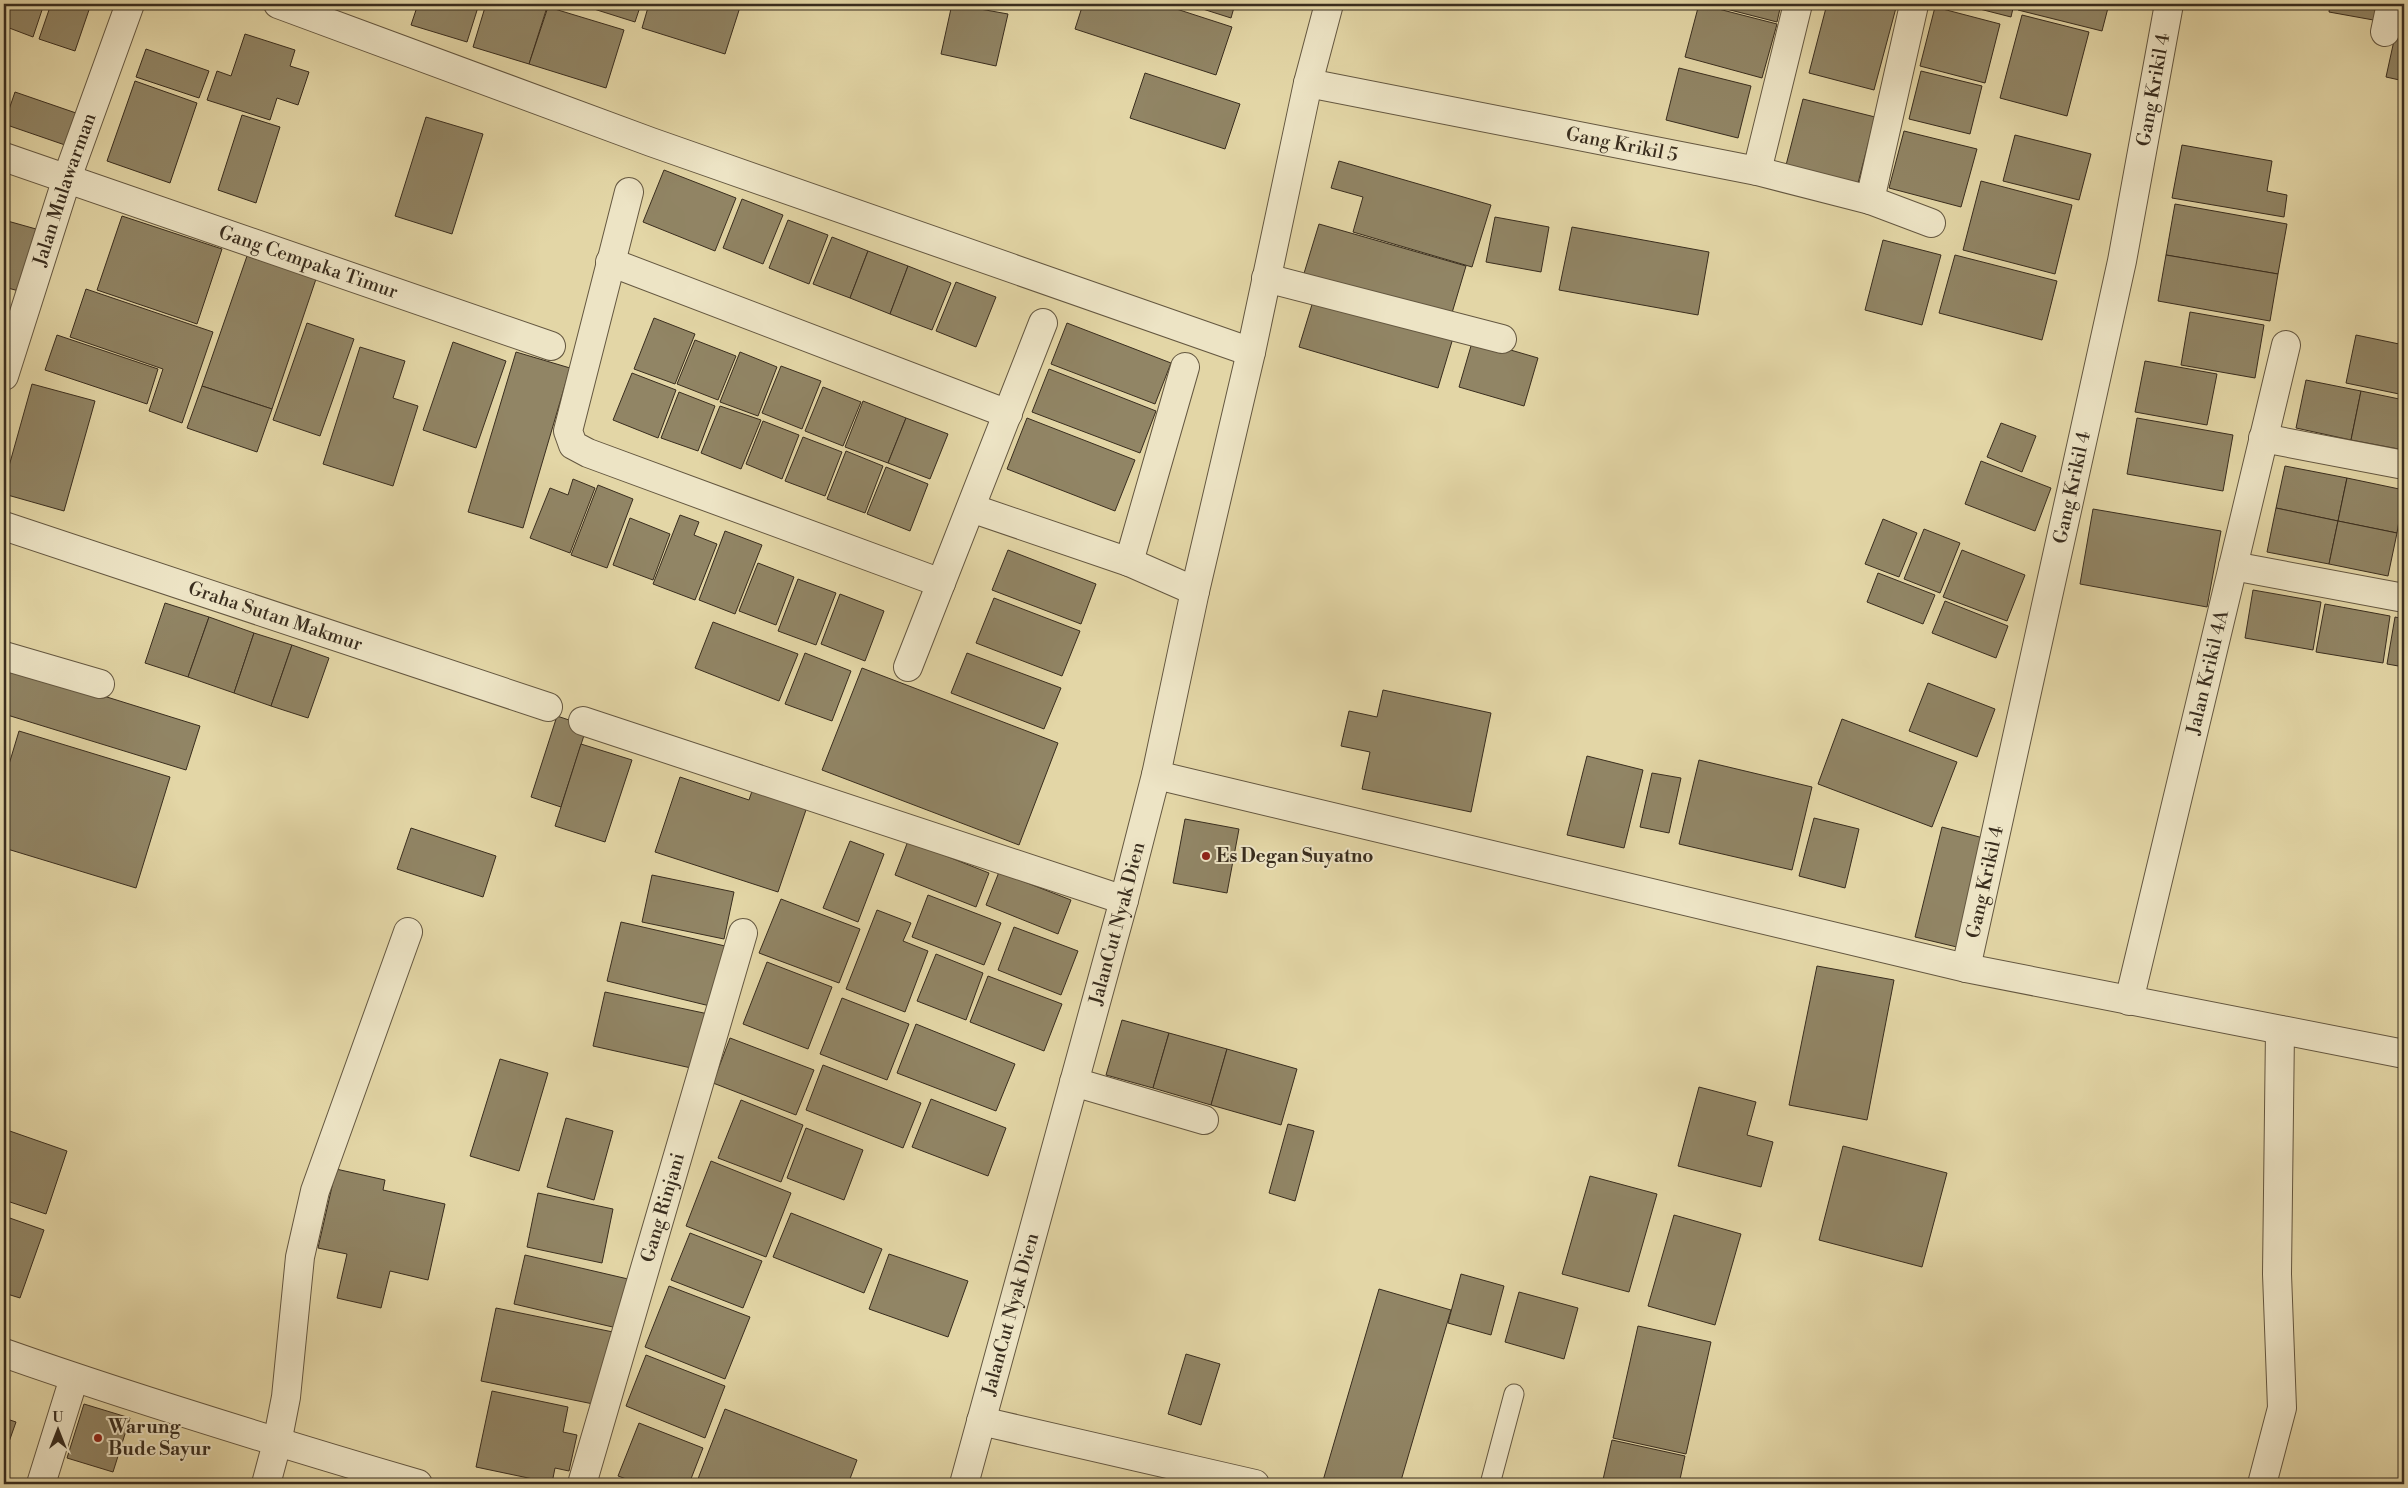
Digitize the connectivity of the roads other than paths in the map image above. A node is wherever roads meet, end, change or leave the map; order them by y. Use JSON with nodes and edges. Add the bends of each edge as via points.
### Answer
{"nodes":[{"id":1,"x":130,"y":4,"type":"edge"},
{"id":2,"x":278,"y":4,"type":"edge"},
{"id":3,"x":1329,"y":4,"type":"edge"},
{"id":4,"x":1798,"y":4,"type":"edge"},
{"id":5,"x":2169,"y":4,"type":"edge"},
{"id":6,"x":2391,"y":4,"type":"edge"},
{"id":7,"x":1914,"y":5,"type":"edge"},
{"id":8,"x":2385,"y":32,"type":"dead end"},
{"id":9,"x":1308,"y":83,"type":"junction"},
{"id":10,"x":4,"y":157,"type":"edge"},
{"id":11,"x":1757,"y":171,"type":"junction"},
{"id":12,"x":67,"y":178,"type":"junction"},
{"id":13,"x":629,"y":192,"type":"dead end"},
{"id":14,"x":1870,"y":200,"type":"junction"},
{"id":15,"x":1931,"y":223,"type":"dead end"},
{"id":16,"x":610,"y":262,"type":"junction"},
{"id":17,"x":1266,"y":278,"type":"junction"},
{"id":18,"x":1044,"y":322,"type":"dead end"},
{"id":19,"x":1502,"y":339,"type":"dead end"},
{"id":20,"x":2286,"y":344,"type":"dead end"},
{"id":21,"x":551,"y":346,"type":"dead end"},
{"id":22,"x":1251,"y":352,"type":"junction"},
{"id":23,"x":1185,"y":366,"type":"dead end"},
{"id":24,"x":4,"y":376,"type":"edge"},
{"id":25,"x":1008,"y":414,"type":"junction"},
{"id":26,"x":2263,"y":438,"type":"junction"},
{"id":27,"x":2404,"y":465,"type":"edge"},
{"id":28,"x":971,"y":508,"type":"junction"},
{"id":29,"x":4,"y":526,"type":"edge"},
{"id":30,"x":1129,"y":562,"type":"junction"},
{"id":31,"x":2233,"y":566,"type":"junction"},
{"id":32,"x":941,"y":583,"type":"junction"},
{"id":33,"x":1195,"y":591,"type":"junction"},
{"id":34,"x":2404,"y":598,"type":"edge"},
{"id":35,"x":4,"y":656,"type":"edge"},
{"id":36,"x":908,"y":667,"type":"dead end"},
{"id":37,"x":100,"y":684,"type":"dead end"},
{"id":38,"x":548,"y":707,"type":"dead end"},
{"id":39,"x":583,"y":721,"type":"dead end"},
{"id":40,"x":1156,"y":775,"type":"junction"},
{"id":41,"x":1124,"y":900,"type":"junction"},
{"id":42,"x":408,"y":932,"type":"dead end"},
{"id":43,"x":743,"y":933,"type":"dead end"},
{"id":44,"x":1966,"y":968,"type":"junction"},
{"id":45,"x":2129,"y":1001,"type":"junction"},
{"id":46,"x":2280,"y":1030,"type":"junction"},
{"id":47,"x":2404,"y":1054,"type":"edge"},
{"id":48,"x":1074,"y":1082,"type":"junction"},
{"id":49,"x":1204,"y":1120,"type":"dead end"},
{"id":50,"x":4,"y":1353,"type":"edge"},
{"id":51,"x":74,"y":1378,"type":"junction"},
{"id":52,"x":1514,"y":1394,"type":"dead end"},
{"id":53,"x":981,"y":1420,"type":"junction"},
{"id":54,"x":278,"y":1442,"type":"junction"},
{"id":55,"x":41,"y":1484,"type":"edge"},
{"id":56,"x":266,"y":1484,"type":"edge"},
{"id":57,"x":418,"y":1484,"type":"edge"},
{"id":58,"x":582,"y":1484,"type":"edge"},
{"id":59,"x":964,"y":1484,"type":"edge"},
{"id":60,"x":1256,"y":1484,"type":"edge"},
{"id":61,"x":1490,"y":1484,"type":"edge"},
{"id":62,"x":2262,"y":1484,"type":"edge"}],
"edges":[{"from":1,"to":12,"type":"street","name":"Jalan Mulawarman"},
{"from":2,"to":22,"type":"street","via":[[660,145]]},
{"from":3,"to":9,"type":"street","name":"JalanCut Nyak Dien"},
{"from":4,"to":11,"type":"street"},
{"from":5,"to":44,"type":"street","name":"Gang Krikil 4","via":[[2122,261]]},
{"from":6,"to":8,"type":"street"},
{"from":7,"to":14,"type":"street"},
{"from":9,"to":11,"type":"street","name":"Gang Krikil 5"},
{"from":9,"to":17,"type":"street","name":"JalanCut Nyak Dien"},
{"from":10,"to":12,"type":"street","name":"Gang Cempaka Timur"},
{"from":11,"to":14,"type":"street","name":"Gang Krikil 5"},
{"from":12,"to":21,"type":"street","name":"Gang Cempaka Timur"},
{"from":12,"to":24,"type":"street","name":"Jalan Mulawarman"},
{"from":13,"to":16,"type":"street"},
{"from":14,"to":15,"type":"street","name":"Gang Krikil 5"},
{"from":16,"to":25,"type":"street"},
{"from":16,"to":32,"type":"street","via":[[568,431],[573,445]]},
{"from":17,"to":19,"type":"street"},
{"from":17,"to":22,"type":"street","name":"JalanCut Nyak Dien"},
{"from":18,"to":25,"type":"street"},
{"from":20,"to":26,"type":"street","name":"Jalan Krikil 4A"},
{"from":22,"to":33,"type":"street","name":"JalanCut Nyak Dien"},
{"from":23,"to":30,"type":"street"},
{"from":25,"to":28,"type":"street"},
{"from":26,"to":27,"type":"street"},
{"from":26,"to":31,"type":"street","name":"Jalan Krikil 4A"},
{"from":28,"to":30,"type":"street"},
{"from":28,"to":32,"type":"street"},
{"from":29,"to":38,"type":"street","name":"Graha Sutan Makmur"},
{"from":30,"to":33,"type":"street"},
{"from":31,"to":34,"type":"street"},
{"from":31,"to":45,"type":"street","name":"Jalan Krikil 4A"},
{"from":32,"to":36,"type":"street"},
{"from":33,"to":40,"type":"street","name":"JalanCut Nyak Dien"},
{"from":35,"to":37,"type":"street"},
{"from":39,"to":41,"type":"street"},
{"from":40,"to":41,"type":"street","name":"JalanCut Nyak Dien"},
{"from":40,"to":44,"type":"street"},
{"from":41,"to":48,"type":"street","name":"JalanCut Nyak Dien"},
{"from":42,"to":54,"type":"street","via":[[315,1191],[300,1257],[286,1397]]},
{"from":43,"to":58,"type":"street","name":"Gang Rinjani"},
{"from":44,"to":45,"type":"street"},
{"from":45,"to":46,"type":"street"},
{"from":46,"to":47,"type":"street"},
{"from":46,"to":62,"type":"street","via":[[2278,1274],[2282,1408]]},
{"from":48,"to":49,"type":"street"},
{"from":48,"to":53,"type":"street","name":"JalanCut Nyak Dien"},
{"from":50,"to":51,"type":"street"},
{"from":51,"to":54,"type":"street"},
{"from":51,"to":55,"type":"street"},
{"from":52,"to":61,"type":"lane"},
{"from":53,"to":59,"type":"street","name":"JalanCut Nyak Dien"},
{"from":53,"to":60,"type":"street"},
{"from":54,"to":56,"type":"street"},
{"from":54,"to":57,"type":"street"}]}
